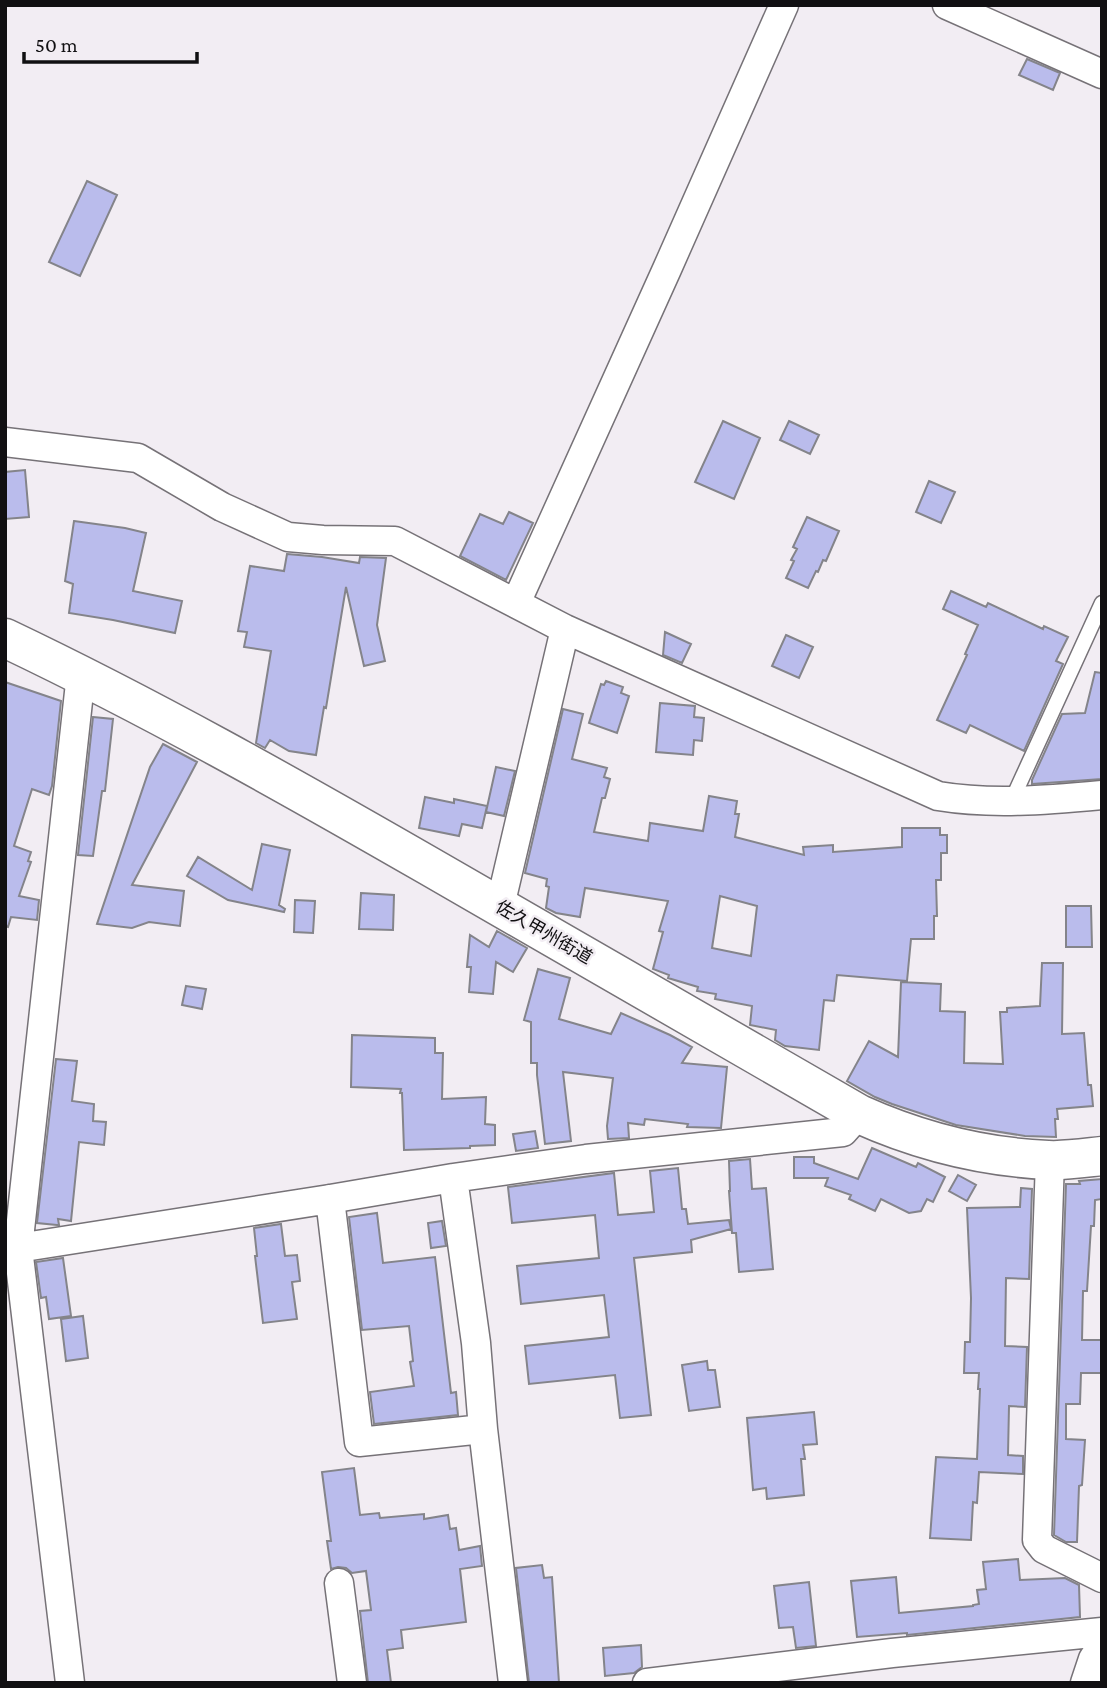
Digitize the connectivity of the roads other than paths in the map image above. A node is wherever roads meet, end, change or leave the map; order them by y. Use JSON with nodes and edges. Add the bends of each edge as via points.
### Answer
{"nodes":[{"id":1,"x":784,"y":5,"type":"edge"},
{"id":2,"x":947,"y":5,"type":"edge"},
{"id":3,"x":1102,"y":74,"type":"edge"},
{"id":4,"x":5,"y":442,"type":"edge"},
{"id":5,"x":516,"y":603,"type":"junction"},
{"id":6,"x":1102,"y":603,"type":"edge"},
{"id":7,"x":565,"y":629,"type":"junction"},
{"id":8,"x":5,"y":638,"type":"edge"},
{"id":9,"x":81,"y":674,"type":"junction"},
{"id":10,"x":1102,"y":795,"type":"edge"},
{"id":11,"x":1012,"y":802,"type":"junction"},
{"id":12,"x":500,"y":906,"type":"junction"},
{"id":13,"x":859,"y":1114,"type":"junction"},
{"id":14,"x":1102,"y":1156,"type":"edge"},
{"id":15,"x":1050,"y":1160,"type":"junction"},
{"id":16,"x":453,"y":1178,"type":"junction"},
{"id":17,"x":330,"y":1199,"type":"junction"},
{"id":18,"x":12,"y":1249,"type":"edge"},
{"id":19,"x":483,"y":1429,"type":"junction"},
{"id":20,"x":1102,"y":1578,"type":"edge"},
{"id":21,"x":339,"y":1583,"type":"dead end"},
{"id":22,"x":1102,"y":1632,"type":"edge"},
{"id":23,"x":1102,"y":1645,"type":"edge"},
{"id":24,"x":715,"y":1679,"type":"edge"},
{"id":25,"x":70,"y":1683,"type":"edge"},
{"id":26,"x":352,"y":1683,"type":"edge"},
{"id":27,"x":513,"y":1683,"type":"edge"},
{"id":28,"x":647,"y":1683,"type":"edge"},
{"id":29,"x":1085,"y":1683,"type":"edge"}],
"edges":[{"from":1,"to":5,"type":"street"},
{"from":2,"to":3,"type":"street"},
{"from":4,"to":5,"type":"street","via":[[138,458],[222,507],[288,537],[395,541]]},
{"from":5,"to":7,"type":"street"},
{"from":6,"to":11,"type":"lane"},
{"from":7,"to":11,"type":"street","via":[[938,796]]},
{"from":7,"to":12,"type":"street"},
{"from":8,"to":9,"type":"street","name":"佐久甲州街道"},
{"from":9,"to":12,"type":"street","name":"佐久甲州街道"},
{"from":9,"to":18,"type":"street"},
{"from":10,"to":11,"type":"street"},
{"from":12,"to":13,"type":"street","name":"佐久甲州街道"},
{"from":13,"to":15,"type":"street","name":"佐久甲州街道","via":[[947,1145]]},
{"from":13,"to":16,"type":"street","via":[[843,1132]]},
{"from":14,"to":15,"type":"street","name":"佐久甲州街道"},
{"from":15,"to":20,"type":"street","via":[[1037,1540],[1044,1549]]},
{"from":16,"to":17,"type":"street"},
{"from":16,"to":19,"type":"street"},
{"from":17,"to":18,"type":"street"},
{"from":17,"to":19,"type":"street","via":[[359,1442]]},
{"from":18,"to":25,"type":"street"},
{"from":19,"to":27,"type":"street"},
{"from":21,"to":26,"type":"street"},
{"from":22,"to":24,"type":"street","via":[[892,1653]]},
{"from":23,"to":29,"type":"street"},
{"from":24,"to":28,"type":"street"}]}
